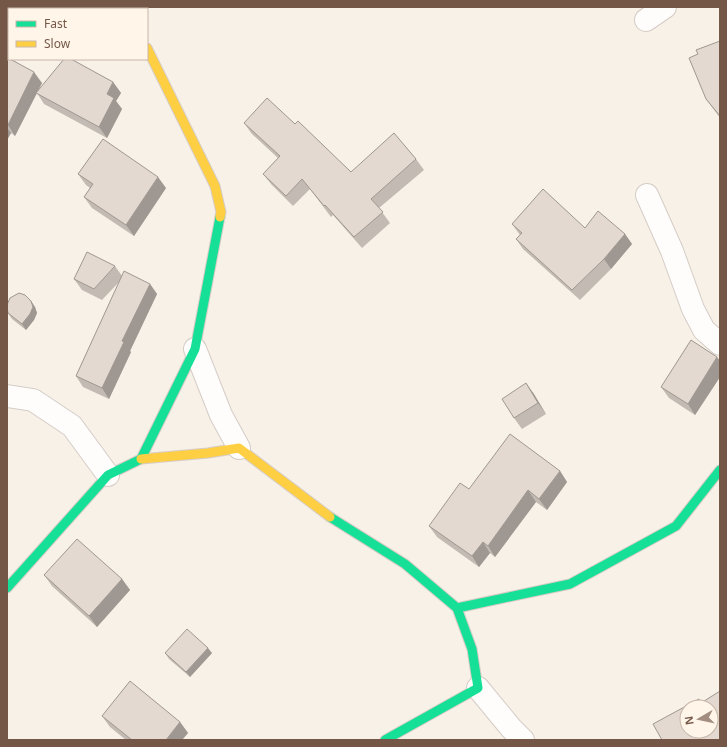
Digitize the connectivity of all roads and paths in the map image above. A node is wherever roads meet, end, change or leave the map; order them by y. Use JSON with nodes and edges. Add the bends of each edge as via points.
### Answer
{"nodes":[{"id":1,"x":665,"y":7,"type":"edge"},
{"id":2,"x":646,"y":20,"type":"dead end"},
{"id":3,"x":148,"y":50,"type":"edge"},
{"id":4,"x":647,"y":195,"type":"dead end"},
{"id":5,"x":720,"y":344,"type":"edge"},
{"id":6,"x":195,"y":349,"type":"junction"},
{"id":7,"x":7,"y":396,"type":"edge"},
{"id":8,"x":239,"y":448,"type":"junction"},
{"id":9,"x":141,"y":459,"type":"junction"},
{"id":10,"x":720,"y":470,"type":"edge"},
{"id":11,"x":108,"y":475,"type":"junction"},
{"id":12,"x":7,"y":588,"type":"edge"},
{"id":13,"x":457,"y":608,"type":"junction"},
{"id":14,"x":478,"y":688,"type":"junction"},
{"id":15,"x":385,"y":740,"type":"edge"},
{"id":16,"x":523,"y":740,"type":"edge"}],
"edges":[{"from":1,"to":2,"type":"street"},
{"from":3,"to":6,"type":"street","via":[[215,186],[220,212]]},
{"from":4,"to":5,"type":"street","via":[[672,251],[693,309],[704,330]]},
{"from":6,"to":8,"type":"street","via":[[221,415]]},
{"from":6,"to":9,"type":"street"},
{"from":7,"to":11,"type":"street","via":[[33,400],[72,426]]},
{"from":8,"to":9,"type":"street"},
{"from":8,"to":13,"type":"street","via":[[333,519],[405,564]]},
{"from":9,"to":11,"type":"street"},
{"from":10,"to":13,"type":"street","via":[[676,526],[570,584]]},
{"from":11,"to":12,"type":"street"},
{"from":13,"to":14,"type":"street","via":[[472,649]]},
{"from":14,"to":15,"type":"street"},
{"from":14,"to":16,"type":"street"}]}
